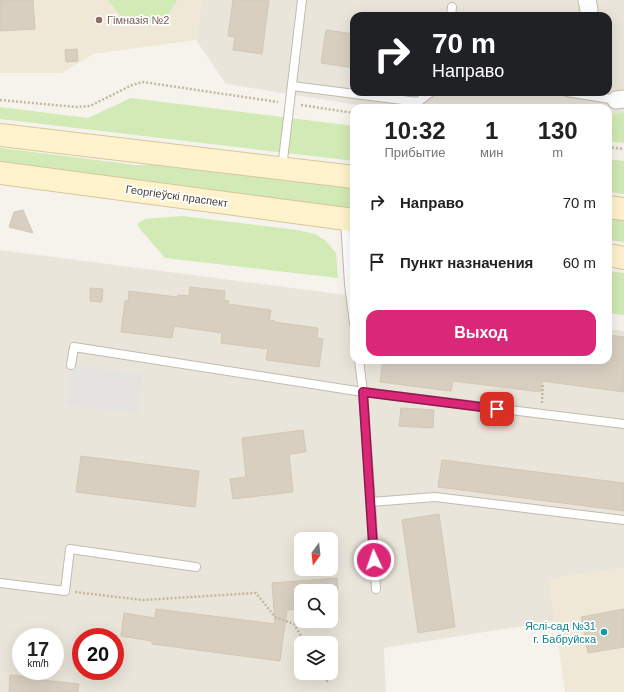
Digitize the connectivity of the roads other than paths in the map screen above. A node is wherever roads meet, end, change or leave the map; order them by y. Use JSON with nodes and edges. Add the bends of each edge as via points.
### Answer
{"nodes":[{"id":1,"x":302,"y":0,"type":"edge"},
{"id":2,"x":452,"y":7,"type":"dead end"},
{"id":3,"x":451,"y":12,"type":"edge"},
{"id":4,"x":292,"y":86,"type":"junction"},
{"id":5,"x":350,"y":93,"type":"edge"},
{"id":6,"x":371,"y":96,"type":"edge"},
{"id":7,"x":426,"y":96,"type":"edge"},
{"id":8,"x":597,"y":96,"type":"edge"},
{"id":9,"x":620,"y":99,"type":"edge"},
{"id":10,"x":0,"y":135,"type":"edge"},
{"id":11,"x":282,"y":168,"type":"junction"},
{"id":12,"x":0,"y":173,"type":"edge"},
{"id":13,"x":350,"y":176,"type":"edge"},
{"id":14,"x":612,"y":208,"type":"edge"},
{"id":15,"x":624,"y":209,"type":"edge"},
{"id":16,"x":350,"y":219,"type":"edge"},
{"id":17,"x":612,"y":256,"type":"edge"},
{"id":18,"x":624,"y":258,"type":"edge"},
{"id":19,"x":350,"y":297,"type":"edge"},
{"id":20,"x":360,"y":364,"type":"edge"},
{"id":21,"x":71,"y":365,"type":"dead end"},
{"id":22,"x":363,"y":392,"type":"junction"},
{"id":23,"x":624,"y":424,"type":"edge"},
{"id":24,"x":371,"y":502,"type":"junction"},
{"id":25,"x":624,"y":520,"type":"edge"},
{"id":26,"x":196,"y":567,"type":"dead end"},
{"id":27,"x":0,"y":583,"type":"edge"},
{"id":28,"x":376,"y":590,"type":"dead end"}],
"edges":[{"from":1,"to":4,"type":"lane"},
{"from":2,"to":3,"type":"lane"},
{"from":4,"to":5,"type":"lane"},
{"from":4,"to":11,"type":"lane"},
{"from":6,"to":7,"type":"lane","via":[[418,102]]},
{"from":8,"to":9,"type":"lane"},
{"from":10,"to":11,"type":"main road"},
{"from":11,"to":13,"type":"main road"},
{"from":12,"to":16,"type":"main road","name":"Георгіеўскі праспект"},
{"from":14,"to":15,"type":"main road"},
{"from":16,"to":19,"type":"lane"},
{"from":17,"to":18,"type":"main road"},
{"from":20,"to":22,"type":"lane"},
{"from":21,"to":22,"type":"lane","via":[[74,347]]},
{"from":22,"to":23,"type":"lane"},
{"from":22,"to":24,"type":"lane"},
{"from":24,"to":25,"type":"lane","via":[[434,497]]},
{"from":24,"to":28,"type":"lane"},
{"from":26,"to":27,"type":"lane","via":[[70,549],[65,591]]}]}
